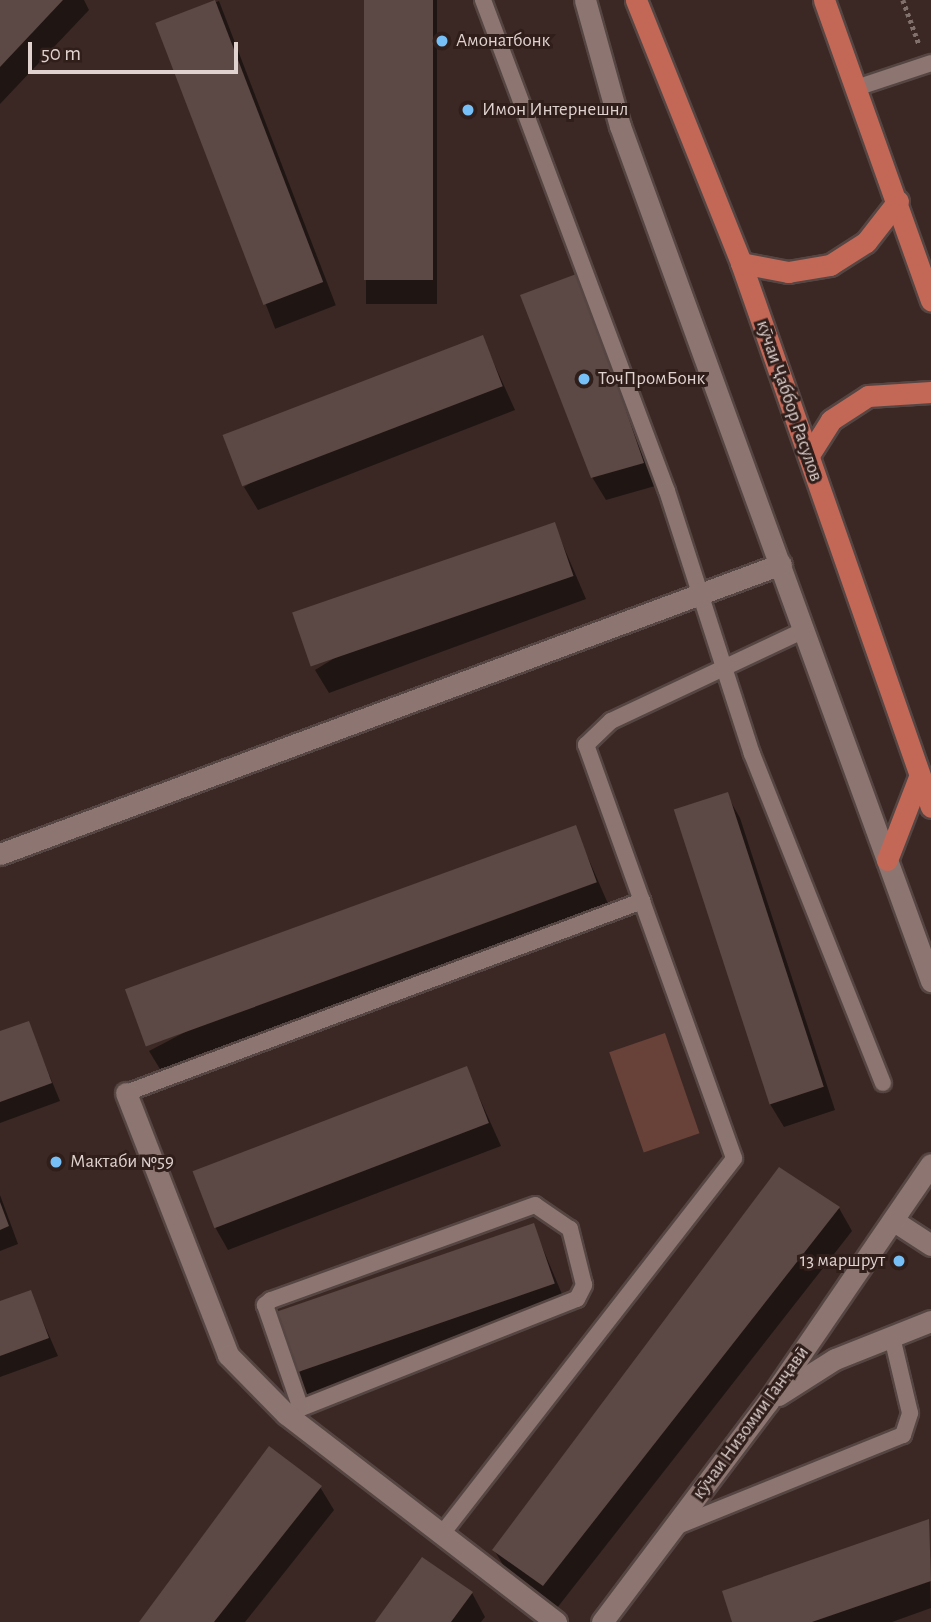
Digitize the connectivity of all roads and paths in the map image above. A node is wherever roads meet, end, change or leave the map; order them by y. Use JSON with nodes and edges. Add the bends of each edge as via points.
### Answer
{"nodes":[{"id":1,"x":483,"y":0,"type":"edge"},
{"id":2,"x":585,"y":0,"type":"edge"},
{"id":3,"x":636,"y":0,"type":"edge"},
{"id":4,"x":824,"y":0,"type":"edge"},
{"id":5,"x":903,"y":0,"type":"edge"},
{"id":6,"x":928,"y":63,"type":"edge"},
{"id":7,"x":856,"y":88,"type":"junction"},
{"id":8,"x":898,"y":201,"type":"junction"},
{"id":9,"x":741,"y":263,"type":"junction"},
{"id":10,"x":931,"y":300,"type":"edge"},
{"id":11,"x":931,"y":392,"type":"edge"},
{"id":12,"x":808,"y":455,"type":"junction"},
{"id":13,"x":781,"y":564,"type":"junction"},
{"id":14,"x":701,"y":594,"type":"junction"},
{"id":15,"x":804,"y":630,"type":"junction"},
{"id":16,"x":724,"y":666,"type":"junction"},
{"id":17,"x":919,"y":777,"type":"junction"},
{"id":18,"x":931,"y":807,"type":"edge"},
{"id":19,"x":0,"y":854,"type":"edge"},
{"id":20,"x":887,"y":860,"type":"junction"},
{"id":21,"x":642,"y":901,"type":"junction"},
{"id":22,"x":931,"y":981,"type":"edge"},
{"id":23,"x":883,"y":1083,"type":"dead end"},
{"id":24,"x":126,"y":1093,"type":"joint"},
{"id":25,"x":931,"y":1164,"type":"edge"},
{"id":26,"x":894,"y":1221,"type":"junction"},
{"id":27,"x":931,"y":1245,"type":"edge"},
{"id":28,"x":931,"y":1321,"type":"edge"},
{"id":29,"x":892,"y":1337,"type":"junction"},
{"id":30,"x":768,"y":1402,"type":"junction"},
{"id":31,"x":293,"y":1410,"type":"junction"},
{"id":32,"x":675,"y":1527,"type":"junction"},
{"id":33,"x":441,"y":1535,"type":"junction"},
{"id":34,"x":556,"y":1622,"type":"edge"},
{"id":35,"x":602,"y":1622,"type":"edge"}],
"edges":[{"from":1,"to":14,"type":"lane","via":[[601,306]]},
{"from":2,"to":13,"type":"street","via":[[620,126]]},
{"from":3,"to":9,"type":"main road","name":"кӯчаи Ҷаббор Расулов"},
{"from":4,"to":7,"type":"main road"},
{"from":5,"to":6,"type":"path"},
{"from":6,"to":7,"type":"lane"},
{"from":7,"to":8,"type":"main road"},
{"from":8,"to":9,"type":"main road","via":[[866,242],[830,265],[788,272]]},
{"from":8,"to":10,"type":"main road"},
{"from":9,"to":12,"type":"main road","name":"кӯчаи Ҷаббор Расулов"},
{"from":11,"to":12,"type":"main road","via":[[867,396],[831,420]]},
{"from":12,"to":17,"type":"main road","name":"кӯчаи Ҷаббор Расулов"},
{"from":13,"to":14,"type":"street"},
{"from":13,"to":15,"type":"street"},
{"from":14,"to":16,"type":"lane"},
{"from":14,"to":19,"type":"street"},
{"from":15,"to":16,"type":"lane"},
{"from":15,"to":20,"type":"street"},
{"from":16,"to":21,"type":"lane","via":[[611,721],[586,745]]},
{"from":16,"to":23,"type":"lane"},
{"from":17,"to":18,"type":"main road","name":"кӯчаи Ҷаббор Расулов"},
{"from":17,"to":20,"type":"main road"},
{"from":20,"to":22,"type":"street"},
{"from":21,"to":24,"type":"lane"},
{"from":21,"to":33,"type":"lane","via":[[734,1158]]},
{"from":24,"to":31,"type":"street","via":[[228,1355]]},
{"from":25,"to":26,"type":"street","name":"кӯчаи Низомии Ганҷавӣ"},
{"from":26,"to":27,"type":"street"},
{"from":26,"to":30,"type":"street","name":"кӯчаи Низомии Ганҷавӣ"},
{"from":28,"to":29,"type":"street"},
{"from":29,"to":30,"type":"street","via":[[835,1359]]},
{"from":29,"to":32,"type":"lane","via":[[911,1413],[903,1434]]},
{"from":30,"to":32,"type":"street","name":"кӯчаи Низомии Ганҷавӣ"},
{"from":31,"to":31,"type":"lane","via":[[577,1299],[584,1285],[570,1229],[535,1205],[271,1300],[265,1305]]},
{"from":31,"to":33,"type":"street"},
{"from":32,"to":35,"type":"street","name":"кӯчаи Низомии Ганҷавӣ"},
{"from":33,"to":34,"type":"street"}]}
